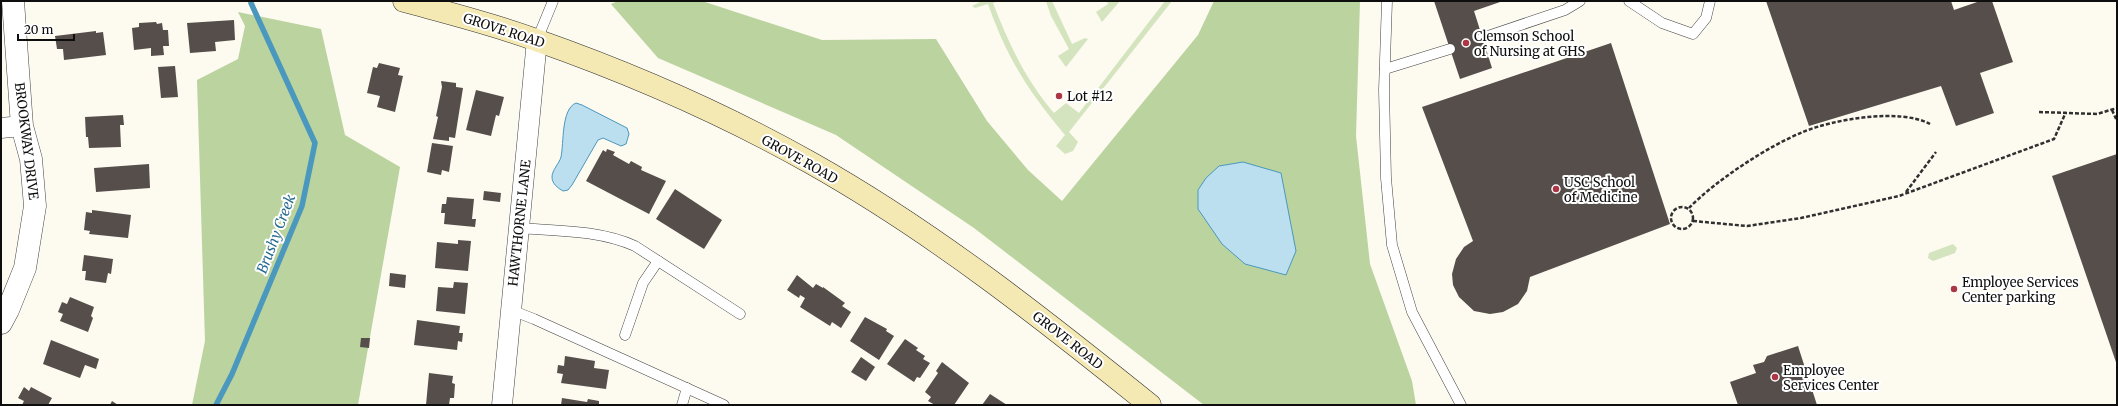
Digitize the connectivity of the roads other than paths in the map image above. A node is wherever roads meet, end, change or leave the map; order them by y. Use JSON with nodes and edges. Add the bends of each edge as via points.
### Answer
{"nodes":[{"id":1,"x":13,"y":1,"type":"edge"},
{"id":2,"x":404,"y":1,"type":"edge"},
{"id":3,"x":553,"y":1,"type":"edge"},
{"id":4,"x":1387,"y":1,"type":"edge"},
{"id":5,"x":1580,"y":1,"type":"edge"},
{"id":6,"x":1629,"y":1,"type":"edge"},
{"id":7,"x":1710,"y":1,"type":"edge"},
{"id":8,"x":1482,"y":38,"type":"dead end"},
{"id":9,"x":537,"y":40,"type":"junction"},
{"id":10,"x":1450,"y":49,"type":"dead end"},
{"id":11,"x":1385,"y":69,"type":"junction"},
{"id":12,"x":11,"y":127,"type":"edge"},
{"id":13,"x":519,"y":228,"type":"junction"},
{"id":14,"x":658,"y":261,"type":"junction"},
{"id":15,"x":511,"y":310,"type":"junction"},
{"id":16,"x":740,"y":314,"type":"dead end"},
{"id":17,"x":1,"y":322,"type":"edge"},
{"id":18,"x":625,"y":335,"type":"dead end"},
{"id":19,"x":687,"y":388,"type":"junction"},
{"id":20,"x":502,"y":405,"type":"edge"},
{"id":21,"x":682,"y":405,"type":"edge"},
{"id":22,"x":724,"y":405,"type":"edge"},
{"id":23,"x":1150,"y":405,"type":"edge"},
{"id":24,"x":1461,"y":405,"type":"edge"}],
"edges":[{"from":1,"to":12,"type":"street","name":"BROOKWAY DRIVE"},
{"from":2,"to":9,"type":"main road","name":"GROVE ROAD"},
{"from":3,"to":9,"type":"lane"},
{"from":4,"to":11,"type":"lane"},
{"from":5,"to":8,"type":"lane","via":[[1566,10]]},
{"from":6,"to":7,"type":"lane","via":[[1662,23],[1693,34],[1706,18]]},
{"from":9,"to":13,"type":"street","name":"HAWTHORNE LANE"},
{"from":9,"to":23,"type":"main road","name":"GROVE ROAD","via":[[655,86],[811,163],[902,219],[986,277]]},
{"from":10,"to":11,"type":"lane"},
{"from":11,"to":24,"type":"lane","via":[[1386,178],[1392,246],[1412,312]]},
{"from":12,"to":17,"type":"street","name":"BROOKWAY DRIVE","via":[[31,159],[35,206],[25,268]]},
{"from":13,"to":14,"type":"lane","via":[[600,235],[621,240]]},
{"from":13,"to":15,"type":"street","name":"HAWTHORNE LANE"},
{"from":14,"to":16,"type":"lane"},
{"from":14,"to":18,"type":"lane","via":[[643,283]]},
{"from":15,"to":19,"type":"lane"},
{"from":15,"to":20,"type":"street","name":"HAWTHORNE LANE"},
{"from":19,"to":21,"type":"lane"},
{"from":19,"to":22,"type":"lane"}]}
